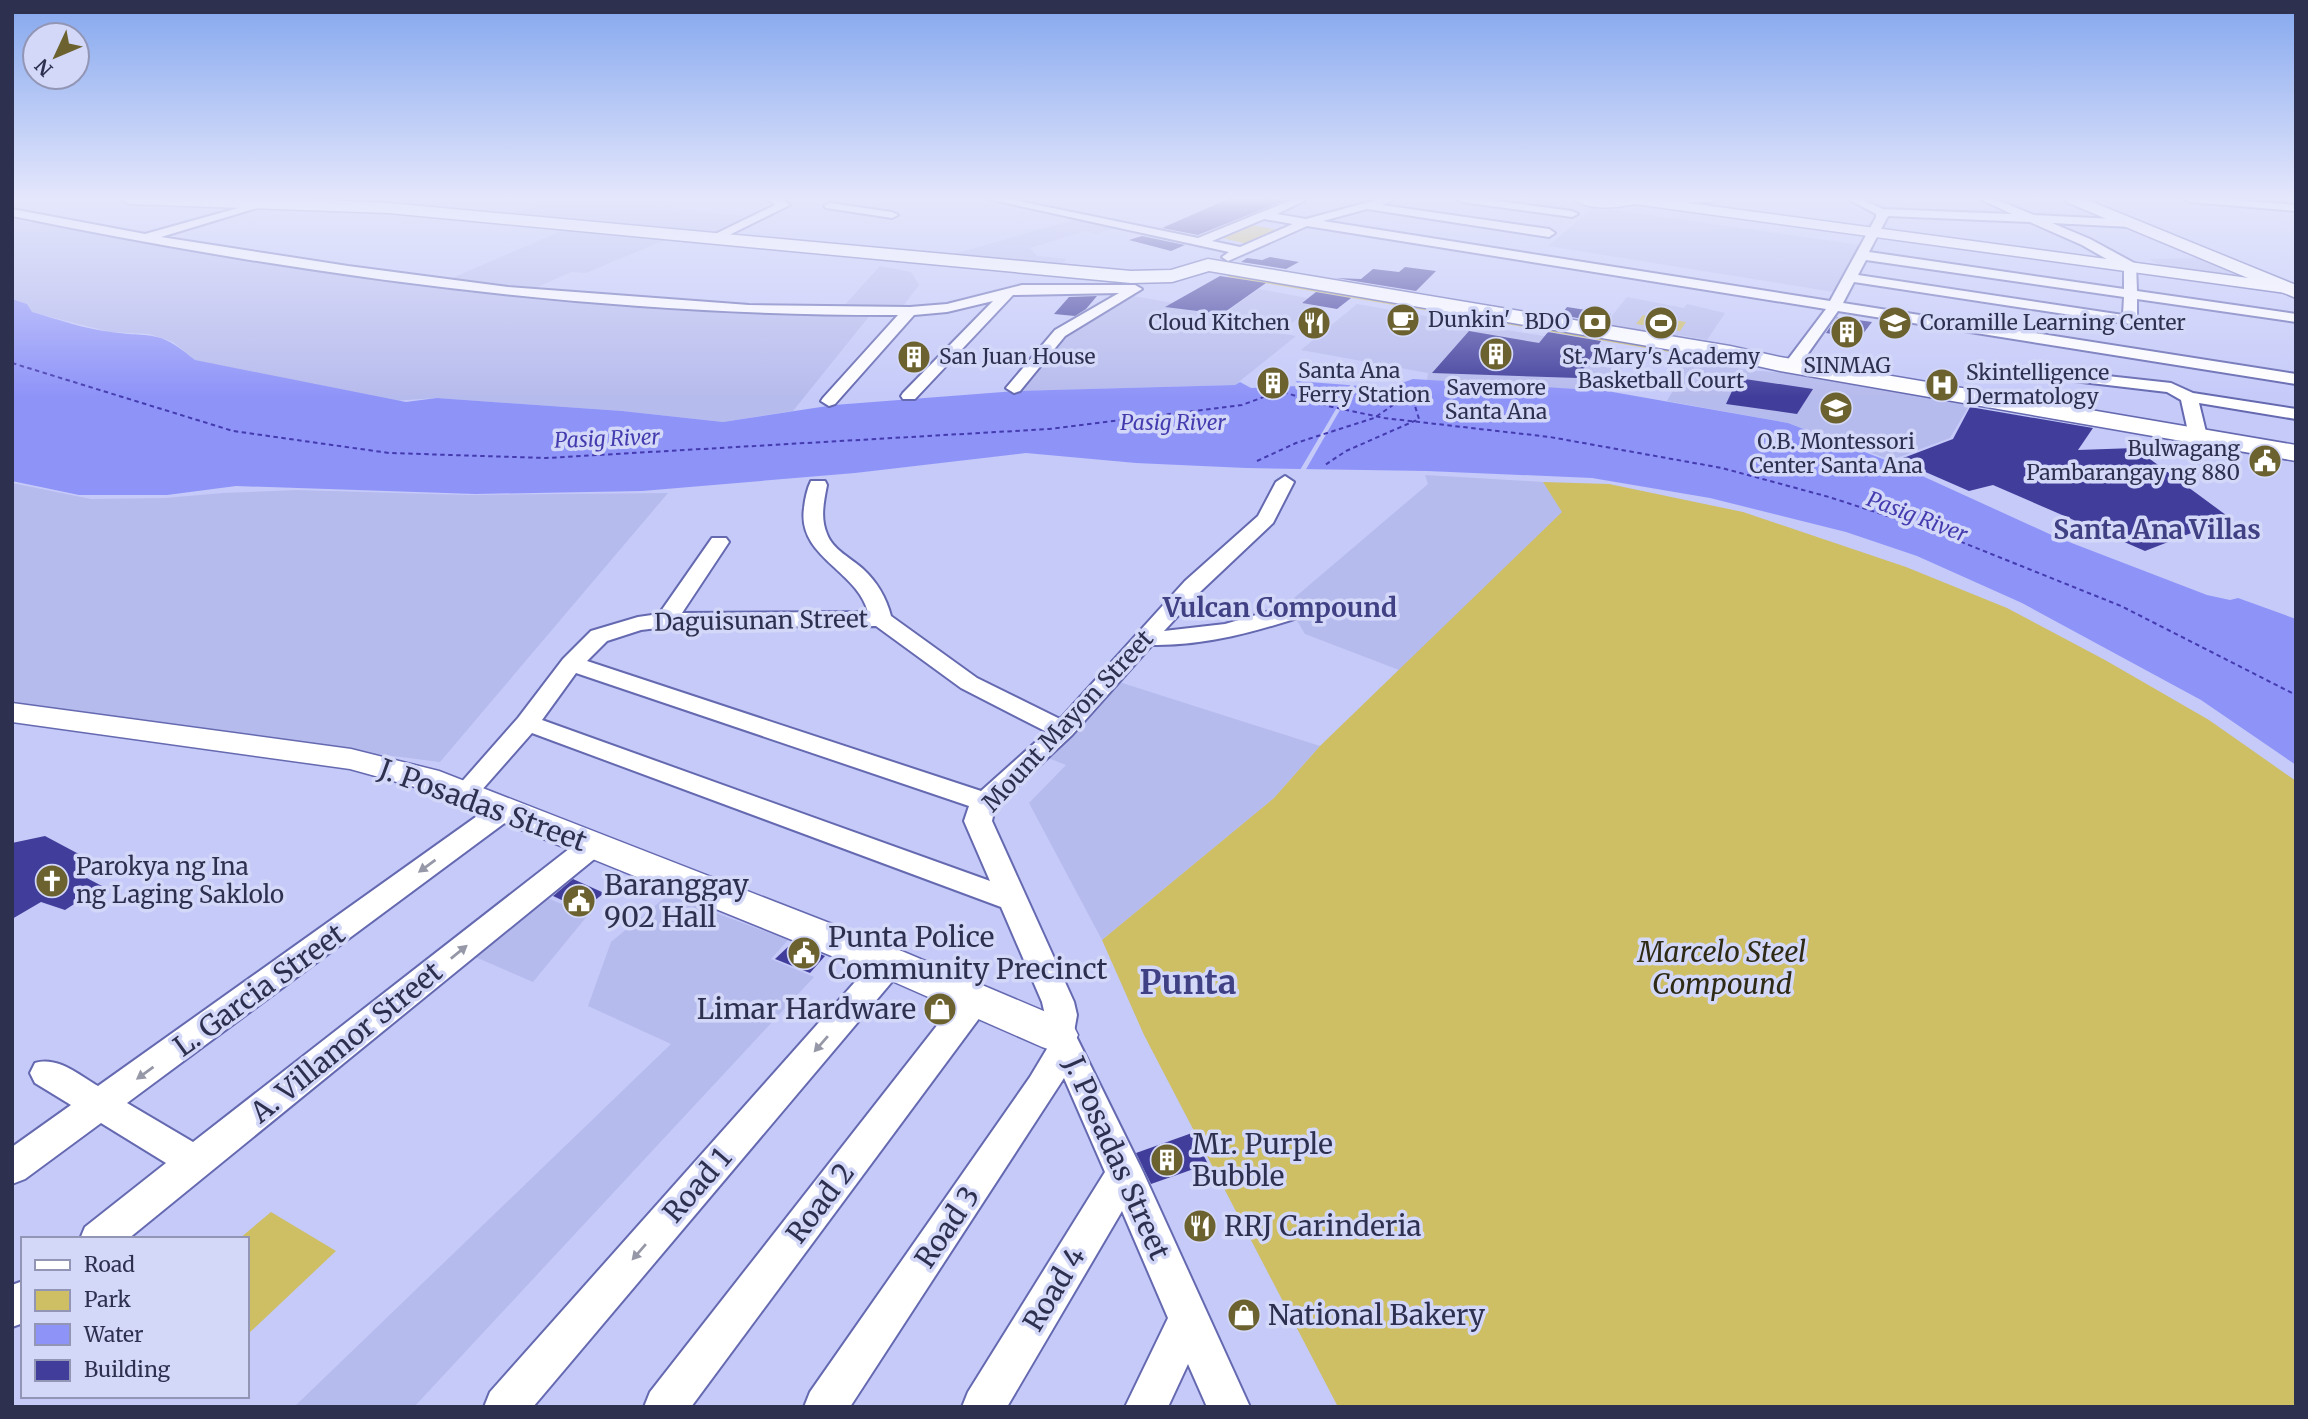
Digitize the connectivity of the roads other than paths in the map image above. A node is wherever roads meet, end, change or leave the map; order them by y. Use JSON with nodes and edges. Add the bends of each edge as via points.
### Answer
{"nodes":[{"id":1,"x":318,"y":265,"type":"edge"},
{"id":2,"x":1012,"y":265,"type":"edge"},
{"id":3,"x":1208,"y":265,"type":"edge"},
{"id":4,"x":1209,"y":265,"type":"edge"},
{"id":5,"x":1572,"y":265,"type":"edge"},
{"id":6,"x":1857,"y":265,"type":"edge"},
{"id":7,"x":1931,"y":265,"type":"edge"},
{"id":8,"x":2118,"y":265,"type":"edge"},
{"id":9,"x":2128,"y":265,"type":"edge"},
{"id":10,"x":2232,"y":265,"type":"edge"},
{"id":11,"x":2131,"y":267,"type":"junction"},
{"id":12,"x":1185,"y":272,"type":"junction"},
{"id":13,"x":1153,"y":278,"type":"junction"},
{"id":14,"x":1852,"y":278,"type":"junction"},
{"id":15,"x":1135,"y":289,"type":"junction"},
{"id":16,"x":2291,"y":290,"type":"edge"},
{"id":17,"x":1010,"y":292,"type":"junction"},
{"id":18,"x":2130,"y":294,"type":"junction"},
{"id":19,"x":1834,"y":307,"type":"junction"},
{"id":20,"x":910,"y":311,"type":"junction"},
{"id":21,"x":2296,"y":318,"type":"edge"},
{"id":22,"x":1785,"y":365,"type":"junction"},
{"id":23,"x":2071,"y":377,"type":"dead end"},
{"id":24,"x":2296,"y":379,"type":"edge"},
{"id":25,"x":1014,"y":388,"type":"dead end"},
{"id":26,"x":909,"y":396,"type":"dead end"},
{"id":27,"x":2189,"y":397,"type":"junction"},
{"id":28,"x":829,"y":401,"type":"dead end"},
{"id":29,"x":2296,"y":414,"type":"edge"},
{"id":30,"x":2198,"y":436,"type":"junction"},
{"id":31,"x":2296,"y":453,"type":"edge"},
{"id":32,"x":1284,"y":482,"type":"dead end"},
{"id":33,"x":818,"y":485,"type":"dead end"},
{"id":34,"x":719,"y":542,"type":"dead end"},
{"id":35,"x":1301,"y":609,"type":"dead end"},
{"id":36,"x":881,"y":619,"type":"junction"},
{"id":37,"x":666,"y":620,"type":"junction"},
{"id":38,"x":1147,"y":638,"type":"junction"},
{"id":39,"x":571,"y":664,"type":"junction"},
{"id":40,"x":12,"y":712,"type":"edge"},
{"id":41,"x":527,"y":723,"type":"junction"},
{"id":42,"x":1063,"y":730,"type":"junction"},
{"id":43,"x":464,"y":794,"type":"junction"},
{"id":44,"x":985,"y":802,"type":"junction"},
{"id":45,"x":504,"y":810,"type":"junction"},
{"id":46,"x":593,"y":845,"type":"junction"},
{"id":47,"x":1013,"y":900,"type":"junction"},
{"id":48,"x":890,"y":963,"type":"junction"},
{"id":49,"x":975,"y":1000,"type":"junction"},
{"id":50,"x":1062,"y":1040,"type":"junction"},
{"id":51,"x":47,"y":1073,"type":"dead end"},
{"id":52,"x":101,"y":1105,"type":"junction"},
{"id":53,"x":195,"y":1162,"type":"junction"},
{"id":54,"x":12,"y":1168,"type":"edge"},
{"id":55,"x":1125,"y":1172,"type":"junction"},
{"id":56,"x":101,"y":1237,"type":"edge"},
{"id":57,"x":1188,"y":1320,"type":"junction"},
{"id":58,"x":505,"y":1407,"type":"edge"},
{"id":59,"x":665,"y":1407,"type":"edge"},
{"id":60,"x":825,"y":1407,"type":"edge"},
{"id":61,"x":983,"y":1407,"type":"edge"},
{"id":62,"x":1146,"y":1407,"type":"edge"},
{"id":63,"x":1229,"y":1407,"type":"edge"}],
"edges":[{"from":1,"to":20,"type":"street","via":[[646,305]]},
{"from":2,"to":13,"type":"main road"},
{"from":3,"to":12,"type":"main road"},
{"from":4,"to":22,"type":"main road"},
{"from":5,"to":19,"type":"street"},
{"from":6,"to":14,"type":"street"},
{"from":7,"to":18,"type":"street"},
{"from":8,"to":11,"type":"street"},
{"from":9,"to":11,"type":"street"},
{"from":10,"to":16,"type":"main road"},
{"from":11,"to":16,"type":"street"},
{"from":11,"to":18,"type":"street"},
{"from":12,"to":13,"type":"main road"},
{"from":12,"to":22,"type":"main road","via":[[1728,364]]},
{"from":13,"to":15,"type":"street"},
{"from":14,"to":18,"type":"street","via":[[2128,320]]},
{"from":14,"to":19,"type":"street"},
{"from":15,"to":17,"type":"street"},
{"from":15,"to":25,"type":"street","via":[[1059,333]]},
{"from":17,"to":20,"type":"street"},
{"from":17,"to":26,"type":"street"},
{"from":18,"to":21,"type":"street"},
{"from":19,"to":22,"type":"street"},
{"from":19,"to":24,"type":"street"},
{"from":20,"to":28,"type":"street"},
{"from":22,"to":30,"type":"main road"},
{"from":23,"to":27,"type":"street","via":[[2171,388]]},
{"from":27,"to":29,"type":"street"},
{"from":27,"to":30,"type":"street"},
{"from":30,"to":31,"type":"main road"},
{"from":32,"to":38,"type":"street","name":"Mount Mayon Street","via":[[1266,519],[1193,586]]},
{"from":33,"to":36,"type":"street","via":[[813,519],[819,542],[865,580]]},
{"from":34,"to":37,"type":"street"},
{"from":35,"to":38,"type":"street","via":[[1170,639]]},
{"from":36,"to":37,"type":"street","name":"Daguisunan Street"},
{"from":36,"to":42,"type":"street","via":[[969,683]]},
{"from":37,"to":39,"type":"street","name":"Daguisunan Street","via":[[599,636]]},
{"from":38,"to":42,"type":"street","name":"Mount Mayon Street"},
{"from":39,"to":41,"type":"street","name":"Daguisunan Street"},
{"from":39,"to":44,"type":"street"},
{"from":40,"to":43,"type":"street","name":"J. Posadas Street","via":[[351,759],[428,779]]},
{"from":41,"to":43,"type":"street","name":"Daguisunan Street"},
{"from":41,"to":47,"type":"street"},
{"from":42,"to":44,"type":"street","name":"Mount Mayon Street"},
{"from":43,"to":45,"type":"street","name":"J. Posadas Street"},
{"from":44,"to":47,"type":"street","name":"Mount Mayon Street","via":[[978,821]]},
{"from":45,"to":46,"type":"street","name":"J. Posadas Street"},
{"from":45,"to":52,"type":"street","name":"L. Garcia Street","one_way":true},
{"from":46,"to":48,"type":"street","name":"J. Posadas Street"},
{"from":53,"to":46,"type":"street","name":"A. Villamor Street","one_way":true},
{"from":47,"to":50,"type":"street","name":"Mount Mayon Street","via":[[1058,1002]]},
{"from":48,"to":49,"type":"street","name":"J. Posadas Street"},
{"from":48,"to":58,"type":"street","name":"Road 1","one_way":true},
{"from":49,"to":50,"type":"street","name":"J. Posadas Street"},
{"from":49,"to":59,"type":"street","name":"Road 2"},
{"from":50,"to":55,"type":"street","name":"J. Posadas Street"},
{"from":50,"to":60,"type":"street","name":"Road 3","via":[[1042,1087]]},
{"from":51,"to":52,"type":"street"},
{"from":52,"to":53,"type":"street"},
{"from":52,"to":54,"type":"street","name":"L. Garcia Street"},
{"from":53,"to":56,"type":"street","name":"A. Villamor Street"},
{"from":55,"to":57,"type":"street","name":"J. Posadas Street"},
{"from":55,"to":61,"type":"street","name":"Road 4"},
{"from":57,"to":62,"type":"street"},
{"from":57,"to":63,"type":"street","name":"J. Posadas Street"}]}
